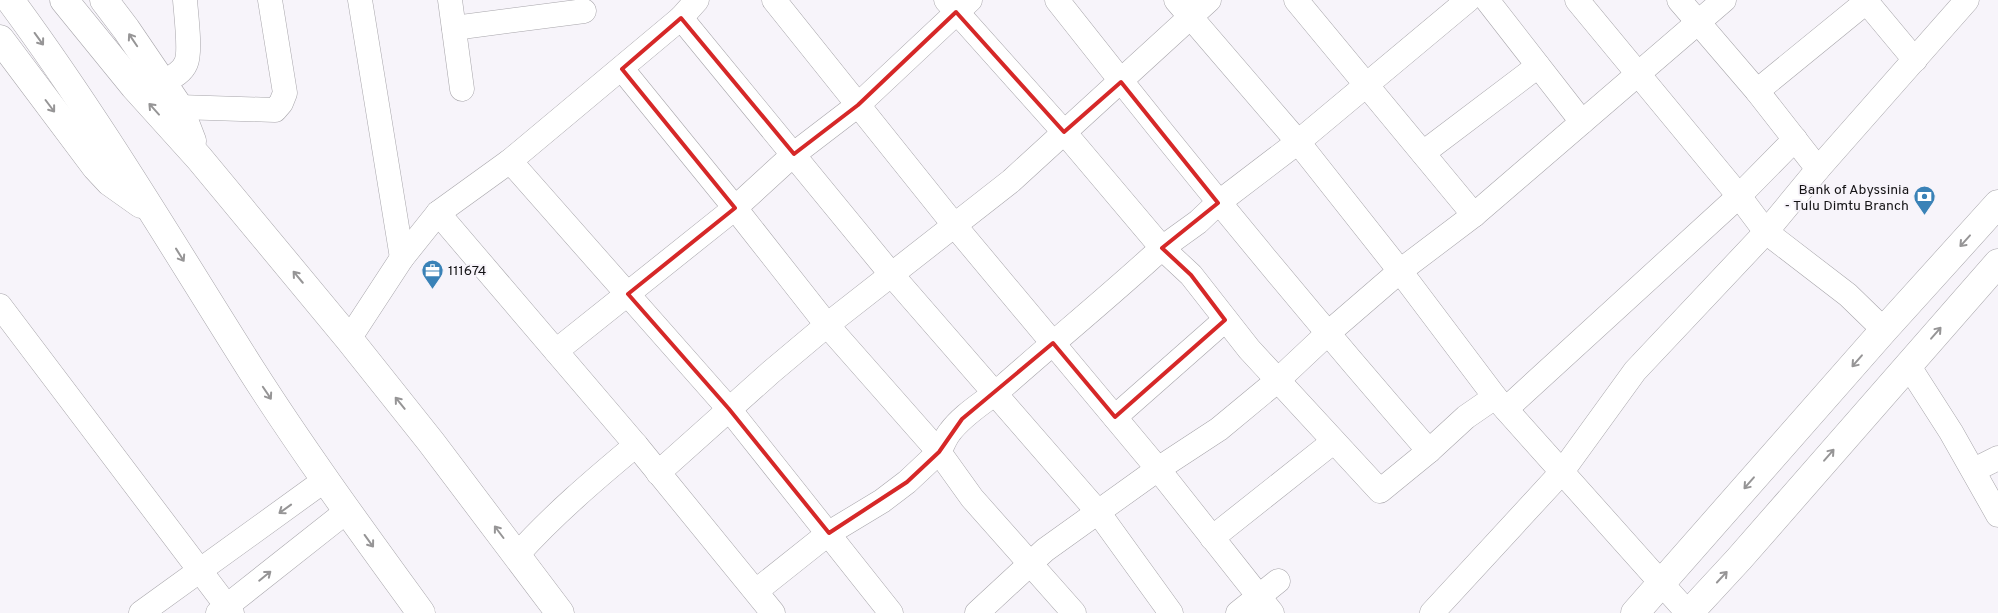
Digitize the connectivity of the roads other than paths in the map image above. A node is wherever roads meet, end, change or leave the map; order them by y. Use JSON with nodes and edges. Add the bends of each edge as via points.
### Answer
{"nodes":[{"id":1,"x":10,"y":0,"type":"edge"},
{"id":2,"x":64,"y":0,"type":"edge"},
{"id":3,"x":104,"y":0,"type":"edge"},
{"id":4,"x":185,"y":0,"type":"edge"},
{"id":5,"x":270,"y":0,"type":"edge"},
{"id":6,"x":360,"y":0,"type":"edge"},
{"id":7,"x":450,"y":0,"type":"edge"},
{"id":8,"x":697,"y":0,"type":"edge"},
{"id":9,"x":774,"y":0,"type":"edge"},
{"id":10,"x":1057,"y":0,"type":"edge"},
{"id":11,"x":1209,"y":0,"type":"edge"},
{"id":12,"x":1296,"y":0,"type":"edge"},
{"id":13,"x":1468,"y":0,"type":"edge"},
{"id":14,"x":1487,"y":0,"type":"edge"},
{"id":15,"x":1577,"y":0,"type":"edge"},
{"id":16,"x":1679,"y":0,"type":"edge"},
{"id":17,"x":1724,"y":0,"type":"edge"},
{"id":18,"x":1967,"y":0,"type":"edge"},
{"id":19,"x":1866,"y":1,"type":"edge"},
{"id":20,"x":957,"y":4,"type":"edge"},
{"id":21,"x":1183,"y":8,"type":"edge"},
{"id":22,"x":584,"y":11,"type":"dead end"},
{"id":23,"x":681,"y":18,"type":"junction"},
{"id":24,"x":1697,"y":22,"type":"junction"},
{"id":25,"x":454,"y":28,"type":"junction"},
{"id":26,"x":0,"y":39,"type":"edge"},
{"id":27,"x":1915,"y":60,"type":"junction"},
{"id":28,"x":1538,"y":66,"type":"junction"},
{"id":29,"x":622,"y":69,"type":"junction"},
{"id":30,"x":1638,"y":74,"type":"junction"},
{"id":31,"x":1121,"y":82,"type":"junction"},
{"id":32,"x":162,"y":83,"type":"junction"},
{"id":33,"x":1367,"y":85,"type":"junction"},
{"id":34,"x":462,"y":89,"type":"dead end"},
{"id":35,"x":1758,"y":91,"type":"junction"},
{"id":36,"x":858,"y":105,"type":"junction"},
{"id":37,"x":178,"y":107,"type":"junction"},
{"id":38,"x":1582,"y":122,"type":"junction"},
{"id":39,"x":1064,"y":132,"type":"junction"},
{"id":40,"x":1795,"y":139,"type":"junction"},
{"id":41,"x":1298,"y":142,"type":"junction"},
{"id":42,"x":1423,"y":153,"type":"junction"},
{"id":43,"x":794,"y":154,"type":"junction"},
{"id":44,"x":199,"y":158,"type":"junction"},
{"id":45,"x":510,"y":161,"type":"junction"},
{"id":46,"x":1818,"y":169,"type":"junction"},
{"id":47,"x":1739,"y":196,"type":"junction"},
{"id":48,"x":1218,"y":203,"type":"junction"},
{"id":49,"x":1998,"y":204,"type":"edge"},
{"id":50,"x":735,"y":208,"type":"junction"},
{"id":51,"x":438,"y":213,"type":"junction"},
{"id":52,"x":154,"y":214,"type":"junction"},
{"id":53,"x":1474,"y":215,"type":"junction"},
{"id":54,"x":955,"y":226,"type":"junction"},
{"id":55,"x":1766,"y":232,"type":"junction"},
{"id":56,"x":1162,"y":248,"type":"junction"},
{"id":57,"x":402,"y":258,"type":"junction"},
{"id":58,"x":1998,"y":263,"type":"edge"},
{"id":59,"x":1400,"y":271,"type":"junction"},
{"id":60,"x":891,"y":274,"type":"junction"},
{"id":61,"x":628,"y":294,"type":"junction"},
{"id":62,"x":0,"y":306,"type":"edge"},
{"id":63,"x":1225,"y":320,"type":"junction"},
{"id":64,"x":827,"y":325,"type":"junction"},
{"id":65,"x":1884,"y":330,"type":"junction"},
{"id":66,"x":1327,"y":334,"type":"junction"},
{"id":67,"x":349,"y":339,"type":"junction"},
{"id":68,"x":1053,"y":343,"type":"junction"},
{"id":69,"x":556,"y":352,"type":"junction"},
{"id":70,"x":1908,"y":365,"type":"junction"},
{"id":71,"x":1277,"y":381,"type":"junction"},
{"id":72,"x":995,"y":394,"type":"junction"},
{"id":73,"x":1500,"y":403,"type":"junction"},
{"id":74,"x":729,"y":409,"type":"junction"},
{"id":75,"x":1115,"y":417,"type":"junction"},
{"id":76,"x":1333,"y":442,"type":"junction"},
{"id":77,"x":636,"y":445,"type":"junction"},
{"id":78,"x":1429,"y":451,"type":"junction"},
{"id":79,"x":939,"y":452,"type":"junction"},
{"id":80,"x":1998,"y":458,"type":"edge"},
{"id":81,"x":1158,"y":469,"type":"junction"},
{"id":82,"x":1974,"y":470,"type":"junction"},
{"id":83,"x":658,"y":473,"type":"junction"},
{"id":84,"x":1561,"y":473,"type":"junction"},
{"id":85,"x":324,"y":480,"type":"junction"},
{"id":86,"x":347,"y":511,"type":"junction"},
{"id":87,"x":1098,"y":512,"type":"junction"},
{"id":88,"x":1998,"y":515,"type":"edge"},
{"id":89,"x":829,"y":533,"type":"junction"},
{"id":90,"x":1212,"y":538,"type":"junction"},
{"id":91,"x":517,"y":556,"type":"junction"},
{"id":92,"x":1031,"y":564,"type":"junction"},
{"id":93,"x":199,"y":571,"type":"junction"},
{"id":94,"x":1278,"y":581,"type":"dead end"},
{"id":95,"x":1661,"y":584,"type":"junction"},
{"id":96,"x":756,"y":591,"type":"junction"},
{"id":97,"x":1265,"y":605,"type":"edge"},
{"id":98,"x":226,"y":611,"type":"edge"},
{"id":99,"x":142,"y":613,"type":"edge"},
{"id":100,"x":421,"y":613,"type":"edge"},
{"id":101,"x":560,"y":613,"type":"edge"},
{"id":102,"x":774,"y":613,"type":"edge"},
{"id":103,"x":891,"y":613,"type":"edge"},
{"id":104,"x":977,"y":613,"type":"edge"},
{"id":105,"x":1074,"y":613,"type":"edge"},
{"id":106,"x":1171,"y":613,"type":"edge"},
{"id":107,"x":1238,"y":613,"type":"edge"},
{"id":108,"x":1432,"y":613,"type":"edge"},
{"id":109,"x":1635,"y":613,"type":"edge"},
{"id":110,"x":1688,"y":613,"type":"edge"}],
"edges":[{"from":1,"to":52,"type":"main road","one_way":true,"via":[[51,56]]},
{"from":44,"to":2,"type":"main road","one_way":true,"via":[[134,86]]},
{"from":32,"to":3,"type":"main road","one_way":true},
{"from":4,"to":32,"type":"street","via":[[186,63],[178,74]]},
{"from":5,"to":37,"type":"street","via":[[285,92],[275,110]]},
{"from":6,"to":57,"type":"street"},
{"from":7,"to":25,"type":"street"},
{"from":8,"to":23,"type":"street"},
{"from":9,"to":36,"type":"street"},
{"from":10,"to":31,"type":"street"},
{"from":11,"to":21,"type":"street"},
{"from":12,"to":33,"type":"street"},
{"from":13,"to":33,"type":"street"},
{"from":14,"to":28,"type":"street"},
{"from":15,"to":30,"type":"street"},
{"from":16,"to":24,"type":"street"},
{"from":17,"to":24,"type":"street"},
{"from":18,"to":27,"type":"street"},
{"from":19,"to":27,"type":"street"},
{"from":19,"to":35,"type":"street"},
{"from":20,"to":36,"type":"street"},
{"from":20,"to":39,"type":"street"},
{"from":21,"to":31,"type":"street"},
{"from":21,"to":41,"type":"street"},
{"from":22,"to":25,"type":"street"},
{"from":23,"to":29,"type":"street"},
{"from":23,"to":43,"type":"street"},
{"from":24,"to":30,"type":"street"},
{"from":24,"to":35,"type":"street"},
{"from":25,"to":34,"type":"street"},
{"from":26,"to":52,"type":"main road","one_way":true,"via":[[96,167],[110,182]]},
{"from":27,"to":46,"type":"street"},
{"from":28,"to":38,"type":"street"},
{"from":28,"to":42,"type":"street"},
{"from":29,"to":45,"type":"street"},
{"from":29,"to":50,"type":"street"},
{"from":30,"to":38,"type":"street"},
{"from":30,"to":47,"type":"street"},
{"from":31,"to":39,"type":"street"},
{"from":31,"to":48,"type":"street"},
{"from":32,"to":37,"type":"main road"},
{"from":33,"to":41,"type":"street"},
{"from":33,"to":42,"type":"street"},
{"from":35,"to":40,"type":"street"},
{"from":36,"to":43,"type":"street"},
{"from":36,"to":54,"type":"street"},
{"from":37,"to":44,"type":"main road"},
{"from":38,"to":53,"type":"street"},
{"from":39,"to":54,"type":"street"},
{"from":39,"to":56,"type":"street"},
{"from":40,"to":46,"type":"street"},
{"from":40,"to":47,"type":"street"},
{"from":41,"to":48,"type":"street"},
{"from":41,"to":59,"type":"street"},
{"from":42,"to":53,"type":"street"},
{"from":43,"to":50,"type":"street"},
{"from":43,"to":60,"type":"street"},
{"from":67,"to":44,"type":"main road","one_way":true},
{"from":45,"to":51,"type":"street"},
{"from":45,"to":61,"type":"street"},
{"from":46,"to":55,"type":"street"},
{"from":47,"to":55,"type":"street"},
{"from":47,"to":73,"type":"street"},
{"from":48,"to":56,"type":"street"},
{"from":48,"to":66,"type":"street"},
{"from":49,"to":65,"type":"main road","one_way":true},
{"from":50,"to":61,"type":"street"},
{"from":50,"to":64,"type":"street"},
{"from":51,"to":57,"type":"street"},
{"from":51,"to":69,"type":"street"},
{"from":52,"to":85,"type":"main road","one_way":true},
{"from":53,"to":59,"type":"street"},
{"from":54,"to":60,"type":"street"},
{"from":54,"to":68,"type":"street"},
{"from":55,"to":65,"type":"street","via":[[1848,296]]},
{"from":55,"to":84,"type":"street","via":[[1635,371]]},
{"from":56,"to":63,"type":"street","via":[[1191,275]]},
{"from":56,"to":68,"type":"street"},
{"from":57,"to":67,"type":"street"},
{"from":70,"to":58,"type":"main road","one_way":true},
{"from":59,"to":66,"type":"street"},
{"from":59,"to":73,"type":"street"},
{"from":60,"to":64,"type":"street"},
{"from":60,"to":72,"type":"street"},
{"from":61,"to":69,"type":"street"},
{"from":61,"to":74,"type":"street"},
{"from":62,"to":93,"type":"street"},
{"from":63,"to":71,"type":"street"},
{"from":63,"to":75,"type":"street"},
{"from":64,"to":74,"type":"street"},
{"from":64,"to":79,"type":"street"},
{"from":65,"to":95,"type":"main road","one_way":true},
{"from":66,"to":71,"type":"street"},
{"from":66,"to":78,"type":"street"},
{"from":91,"to":67,"type":"main road","one_way":true},
{"from":68,"to":72,"type":"street"},
{"from":68,"to":75,"type":"street"},
{"from":69,"to":77,"type":"street"},
{"from":70,"to":82,"type":"street"},
{"from":110,"to":70,"type":"main road","one_way":true},
{"from":71,"to":76,"type":"street"},
{"from":71,"to":81,"type":"street","via":[[1219,429]]},
{"from":72,"to":79,"type":"street","via":[[949,432]]},
{"from":72,"to":87,"type":"street"},
{"from":73,"to":78,"type":"street","via":[[1466,417]]},
{"from":73,"to":84,"type":"street"},
{"from":74,"to":83,"type":"street"},
{"from":74,"to":89,"type":"street"},
{"from":75,"to":81,"type":"street"},
{"from":76,"to":78,"type":"street","via":[[1380,491]]},
{"from":76,"to":90,"type":"street"},
{"from":77,"to":83,"type":"street"},
{"from":77,"to":91,"type":"street","via":[[544,525]]},
{"from":79,"to":89,"type":"street","via":[[908,482]]},
{"from":79,"to":92,"type":"street","via":[[972,498]]},
{"from":80,"to":82,"type":"street"},
{"from":81,"to":87,"type":"street"},
{"from":81,"to":90,"type":"street"},
{"from":82,"to":88,"type":"street"},
{"from":83,"to":96,"type":"street"},
{"from":84,"to":95,"type":"street"},
{"from":84,"to":108,"type":"street"},
{"from":85,"to":86,"type":"main road"},
{"from":85,"to":93,"type":"street","one_way":true},
{"from":98,"to":86,"type":"street","one_way":true},
{"from":86,"to":100,"type":"main road","one_way":true},
{"from":87,"to":92,"type":"street"},
{"from":87,"to":106,"type":"street"},
{"from":89,"to":96,"type":"street"},
{"from":89,"to":103,"type":"street"},
{"from":90,"to":97,"type":"street"},
{"from":91,"to":101,"type":"main road"},
{"from":92,"to":104,"type":"street"},
{"from":92,"to":105,"type":"street"},
{"from":93,"to":98,"type":"street"},
{"from":93,"to":99,"type":"street"},
{"from":94,"to":97,"type":"street"},
{"from":95,"to":109,"type":"main road"},
{"from":95,"to":110,"type":"street"},
{"from":96,"to":102,"type":"street"},
{"from":97,"to":107,"type":"street"}]}
